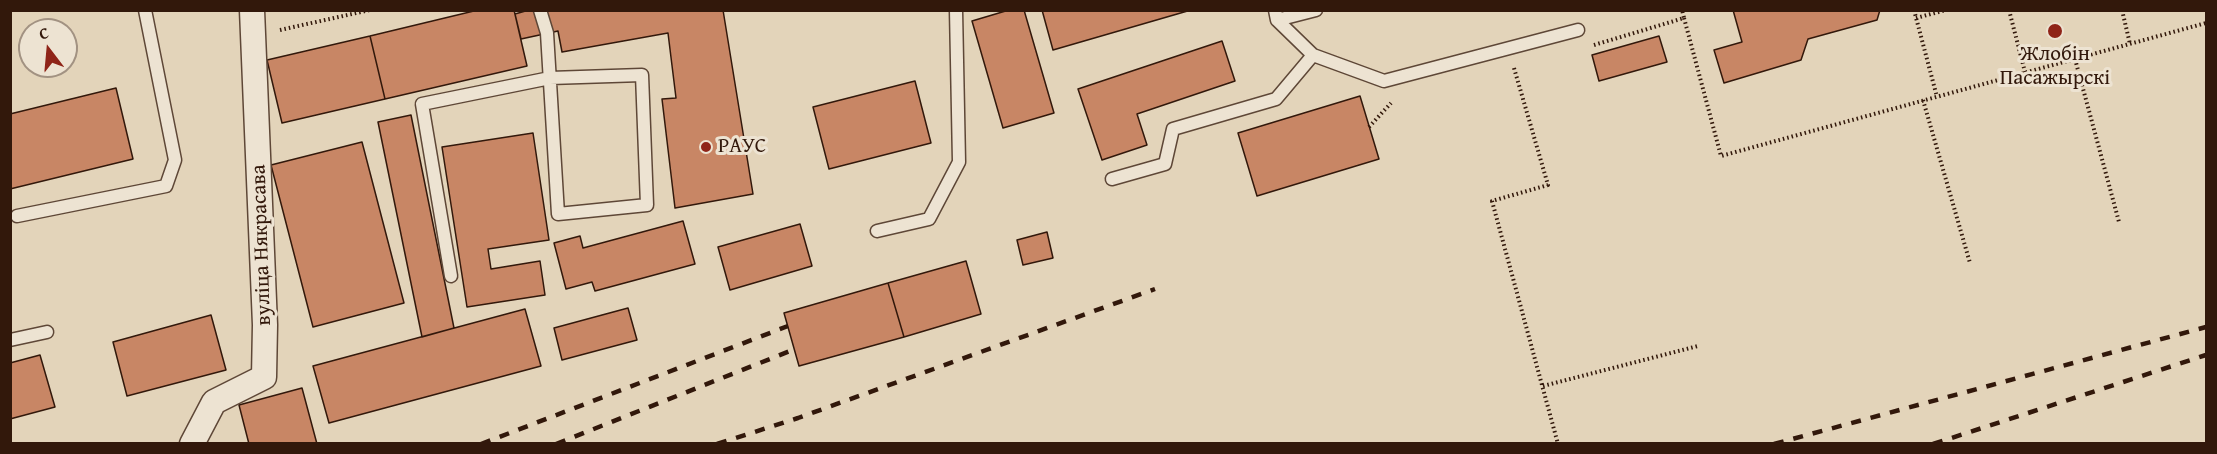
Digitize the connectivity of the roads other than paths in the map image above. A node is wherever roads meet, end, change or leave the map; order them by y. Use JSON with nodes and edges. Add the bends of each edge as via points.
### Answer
{"nodes":[{"id":1,"x":145,"y":10,"type":"edge"},
{"id":2,"x":252,"y":10,"type":"edge"},
{"id":3,"x":540,"y":10,"type":"edge"},
{"id":4,"x":956,"y":10,"type":"edge"},
{"id":5,"x":1316,"y":10,"type":"edge"},
{"id":6,"x":1276,"y":15,"type":"edge"},
{"id":7,"x":1578,"y":30,"type":"dead end"},
{"id":8,"x":1313,"y":55,"type":"junction"},
{"id":9,"x":550,"y":78,"type":"junction"},
{"id":10,"x":1112,"y":179,"type":"dead end"},
{"id":11,"x":17,"y":216,"type":"dead end"},
{"id":12,"x":877,"y":231,"type":"dead end"},
{"id":13,"x":451,"y":276,"type":"dead end"},
{"id":14,"x":47,"y":332,"type":"dead end"},
{"id":15,"x":10,"y":340,"type":"edge"},
{"id":16,"x":192,"y":444,"type":"edge"}],
"edges":[{"from":1,"to":11,"type":"lane","via":[[175,160],[166,186]]},
{"from":2,"to":16,"type":"street","name":"вуліца Някрасава","via":[[264,377],[214,402]]},
{"from":3,"to":9,"type":"lane","via":[[547,33]]},
{"from":4,"to":12,"type":"lane","via":[[959,162],[929,219]]},
{"from":5,"to":6,"type":"lane"},
{"from":6,"to":8,"type":"lane"},
{"from":7,"to":8,"type":"lane","via":[[1384,81]]},
{"from":8,"to":10,"type":"lane","via":[[1276,99],[1173,129],[1165,165]]},
{"from":9,"to":9,"type":"lane","via":[[558,214],[647,206],[642,75]]},
{"from":9,"to":13,"type":"lane","via":[[422,104]]},
{"from":14,"to":15,"type":"lane"}]}
